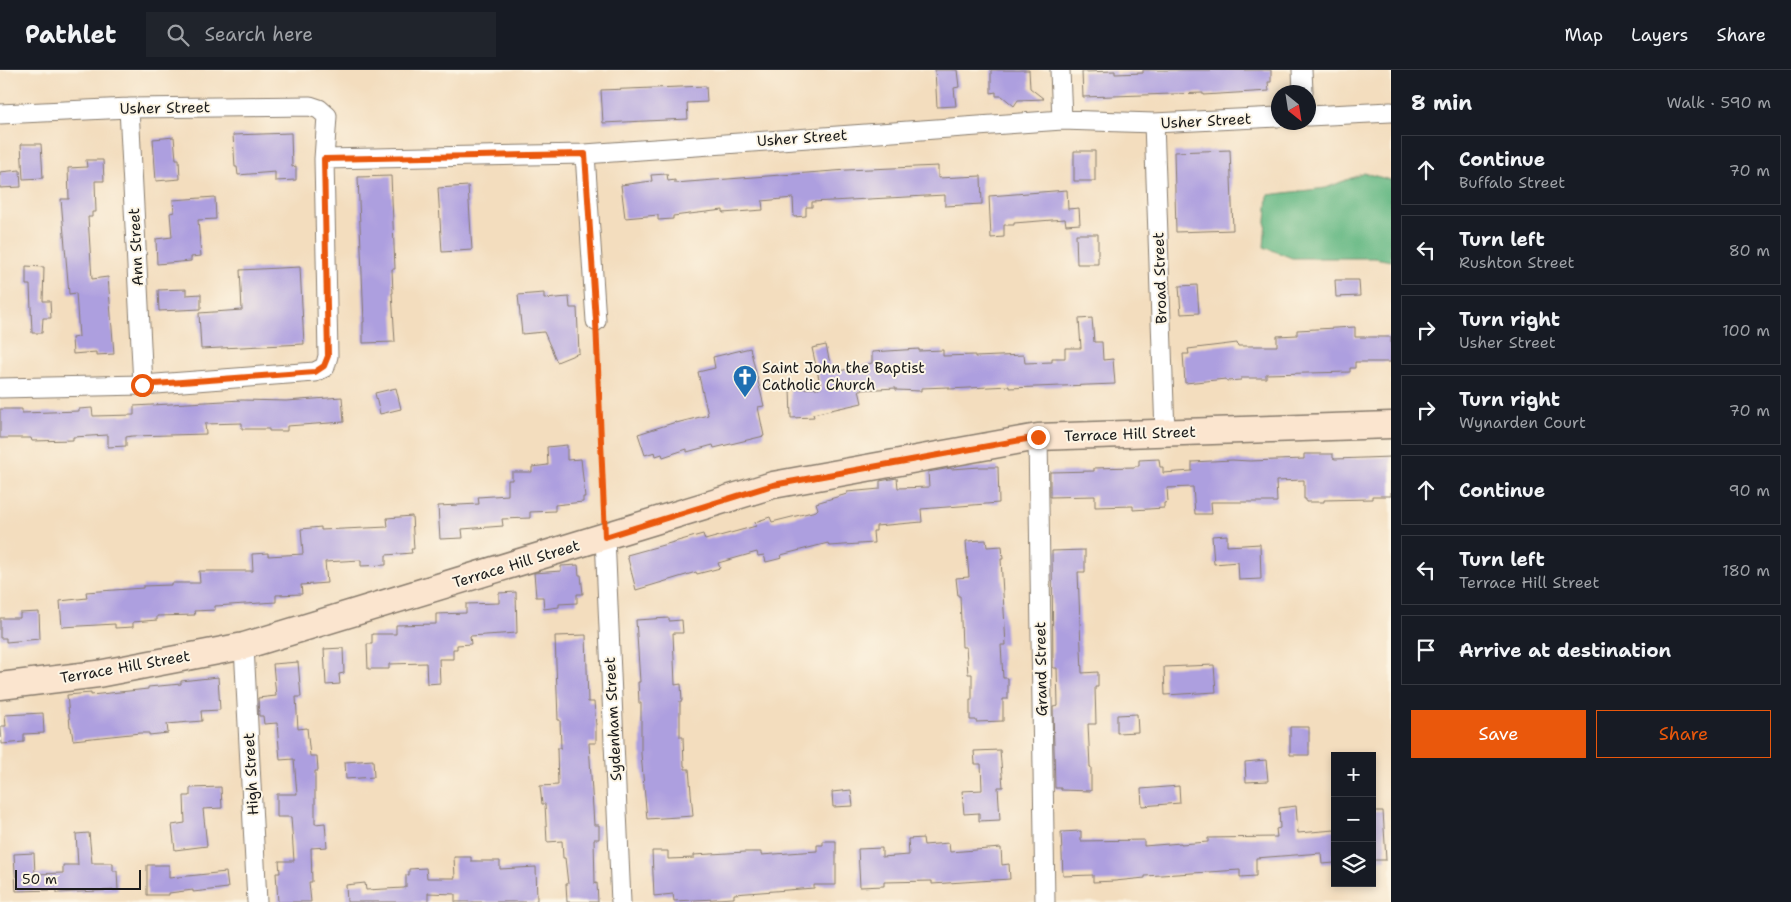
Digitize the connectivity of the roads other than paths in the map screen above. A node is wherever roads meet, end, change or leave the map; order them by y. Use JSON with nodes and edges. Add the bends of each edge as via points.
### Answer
{"nodes":[{"id":1,"x":1060,"y":70,"type":"edge"},
{"id":2,"x":1302,"y":70,"type":"edge"},
{"id":3,"x":1303,"y":85,"type":"edge"},
{"id":4,"x":129,"y":108,"type":"junction"},
{"id":5,"x":1391,"y":112,"type":"edge"},
{"id":6,"x":0,"y":114,"type":"edge"},
{"id":7,"x":1316,"y":116,"type":"edge"},
{"id":8,"x":1271,"y":117,"type":"edge"},
{"id":9,"x":1062,"y":120,"type":"junction"},
{"id":10,"x":1154,"y":123,"type":"junction"},
{"id":11,"x":585,"y":154,"type":"junction"},
{"id":12,"x":324,"y":159,"type":"junction"},
{"id":13,"x":596,"y":321,"type":"road end"},
{"id":14,"x":142,"y":385,"type":"junction"},
{"id":15,"x":0,"y":388,"type":"edge"},
{"id":16,"x":1391,"y":425,"type":"edge"},
{"id":17,"x":1165,"y":433,"type":"junction"},
{"id":18,"x":1038,"y":437,"type":"junction"},
{"id":19,"x":605,"y":537,"type":"junction"},
{"id":20,"x":244,"y":646,"type":"junction"},
{"id":21,"x":0,"y":686,"type":"edge"},
{"id":22,"x":258,"y":902,"type":"edge"},
{"id":23,"x":621,"y":902,"type":"edge"},
{"id":24,"x":1045,"y":902,"type":"edge"}],
"edges":[{"from":1,"to":9,"type":"street"},
{"from":2,"to":3,"type":"street"},
{"from":4,"to":6,"type":"street","name":"Usher Street"},
{"from":4,"to":12,"type":"street","name":"Usher Street","via":[[310,106],[327,116]]},
{"from":4,"to":14,"type":"street","name":"Ann Street"},
{"from":5,"to":7,"type":"street"},
{"from":8,"to":10,"type":"street","name":"Usher Street"},
{"from":9,"to":10,"type":"street","name":"Usher Street"},
{"from":9,"to":11,"type":"street","name":"Usher Street"},
{"from":10,"to":17,"type":"street","name":"Broad Street"},
{"from":11,"to":12,"type":"street","name":"Usher Street"},
{"from":11,"to":13,"type":"street"},
{"from":12,"to":14,"type":"street","via":[[328,356],[324,366],[315,372]]},
{"from":14,"to":15,"type":"street"},
{"from":16,"to":17,"type":"street","name":"Terrace Hill Street"},
{"from":17,"to":18,"type":"street","name":"Terrace Hill Street"},
{"from":18,"to":19,"type":"street","name":"Terrace Hill Street","via":[[773,485]]},
{"from":18,"to":24,"type":"street","name":"Grand Street"},
{"from":19,"to":20,"type":"street","name":"Terrace Hill Street"},
{"from":19,"to":23,"type":"street","name":"Sydenham Street"},
{"from":20,"to":21,"type":"street","name":"Terrace Hill Street","via":[[98,674]]},
{"from":20,"to":22,"type":"street","name":"High Street"}]}
